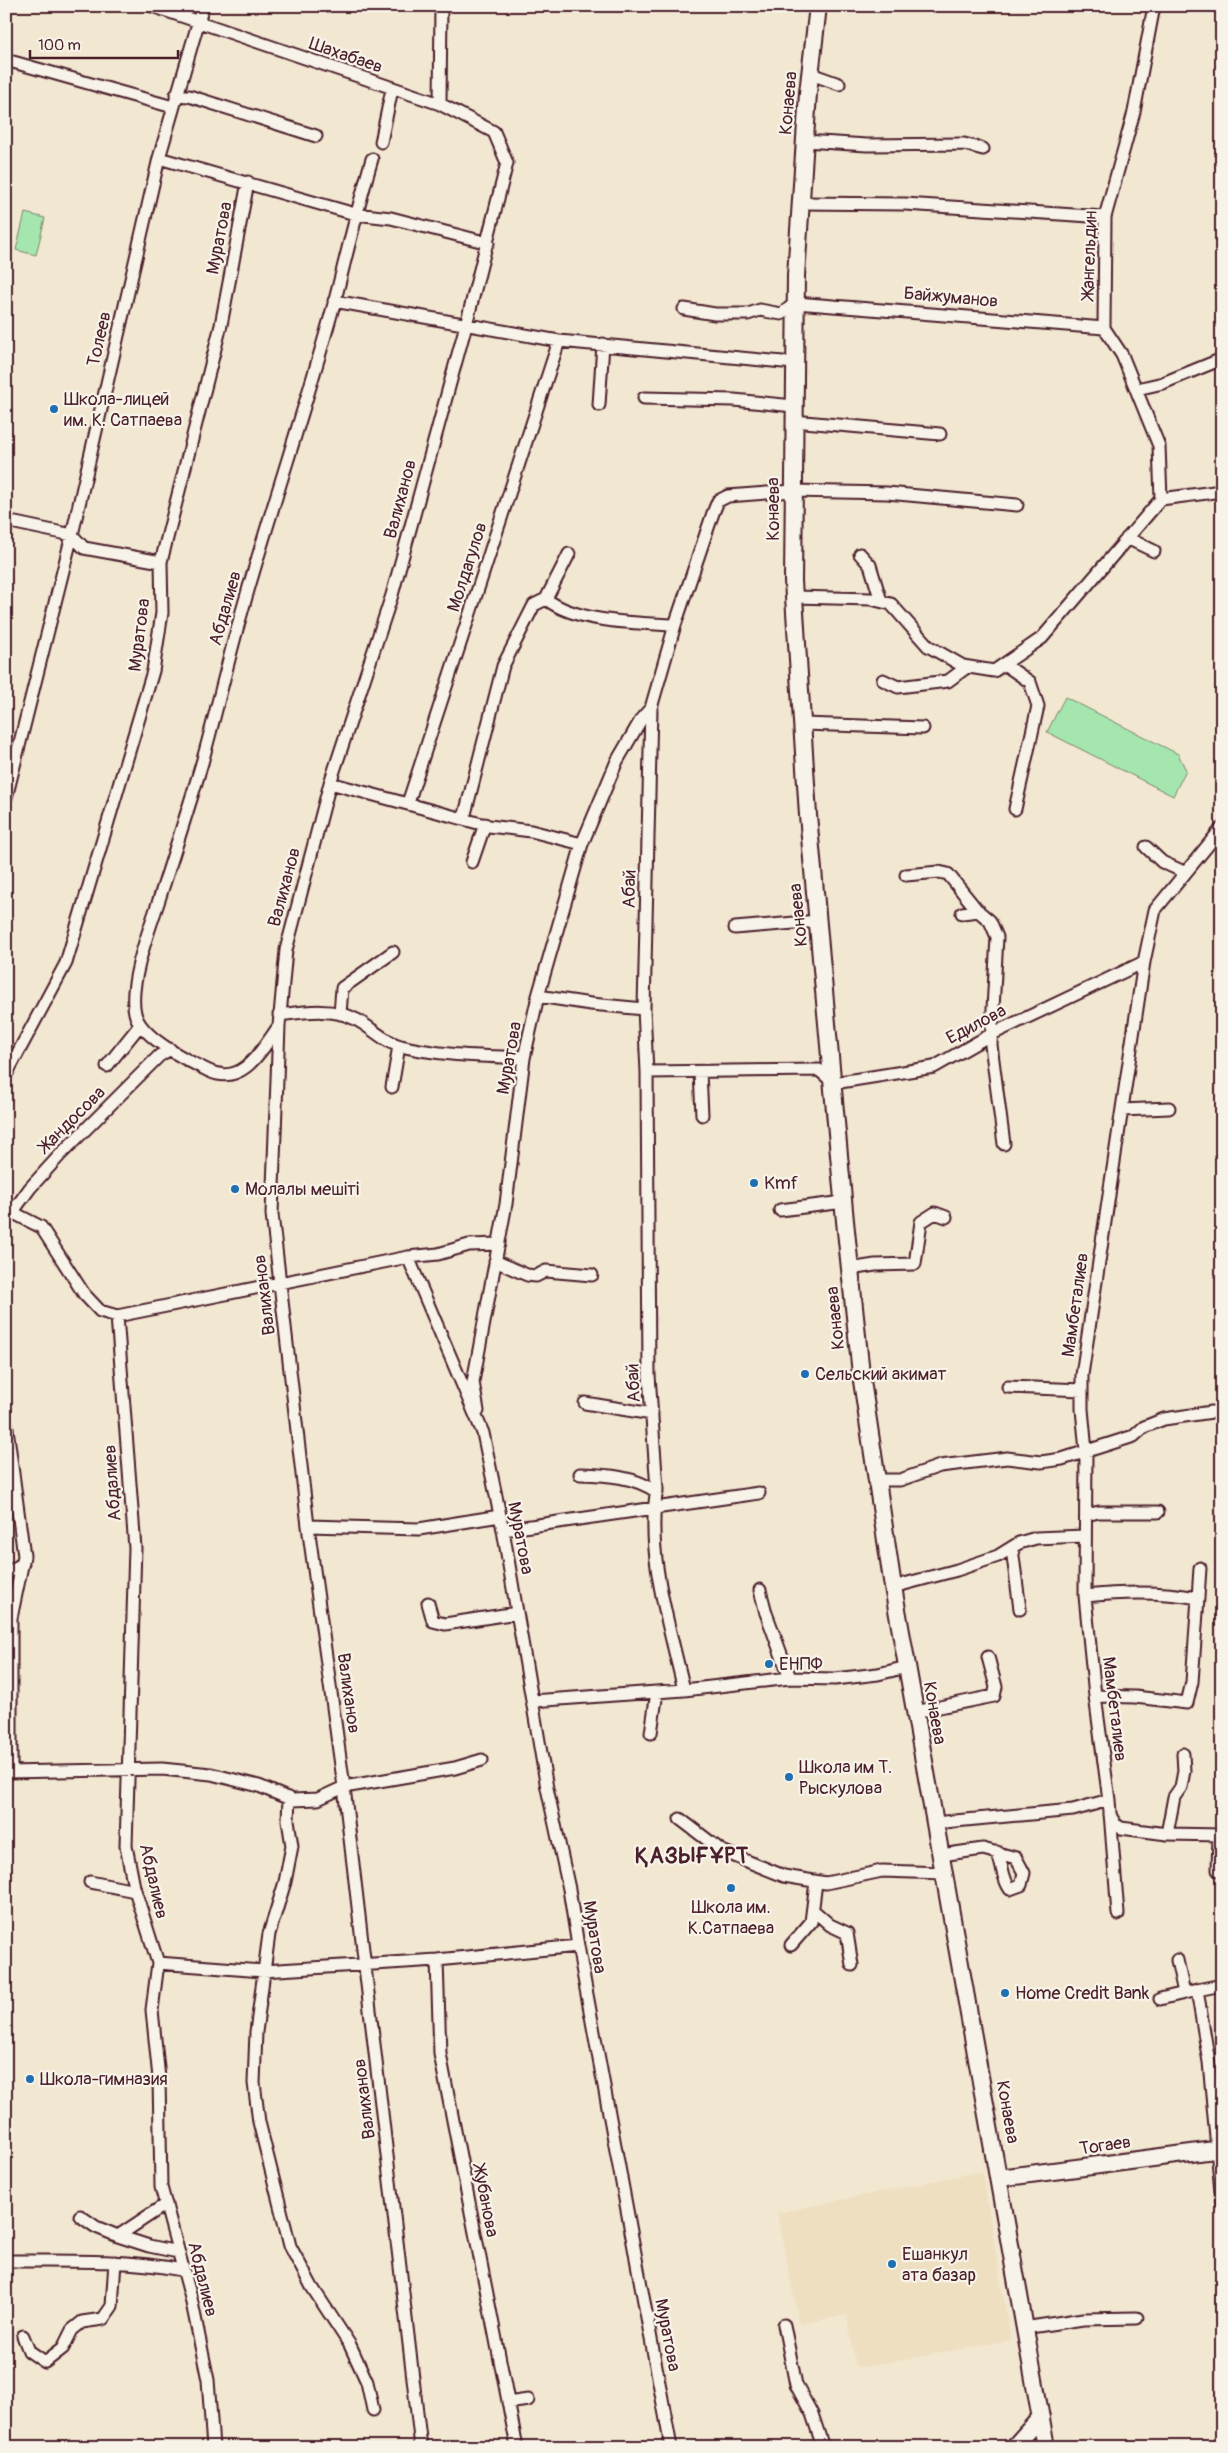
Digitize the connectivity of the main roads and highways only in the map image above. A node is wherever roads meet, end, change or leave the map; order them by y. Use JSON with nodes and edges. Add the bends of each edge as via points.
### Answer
{"nodes":[{"id":1,"x":818,"y":6,"type":"edge"},
{"id":2,"x":1219,"y":2149,"type":"edge"},
{"id":3,"x":999,"y":2178,"type":"junction"},
{"id":4,"x":1041,"y":2417,"type":"junction"},
{"id":5,"x":1014,"y":2447,"type":"edge"},
{"id":6,"x":1046,"y":2447,"type":"edge"}],
"edges":[{"from":1,"to":3,"type":"main road","name":"Конаева","via":[[800,203],[794,362],[795,597],[808,815],[861,1374],[893,1587]]},
{"from":2,"to":3,"type":"main road","name":"Тогаев"},
{"from":3,"to":4,"type":"main road","name":"Конаева"},
{"from":4,"to":5,"type":"main road"},
{"from":4,"to":6,"type":"main road","name":"Конаева"}]}
